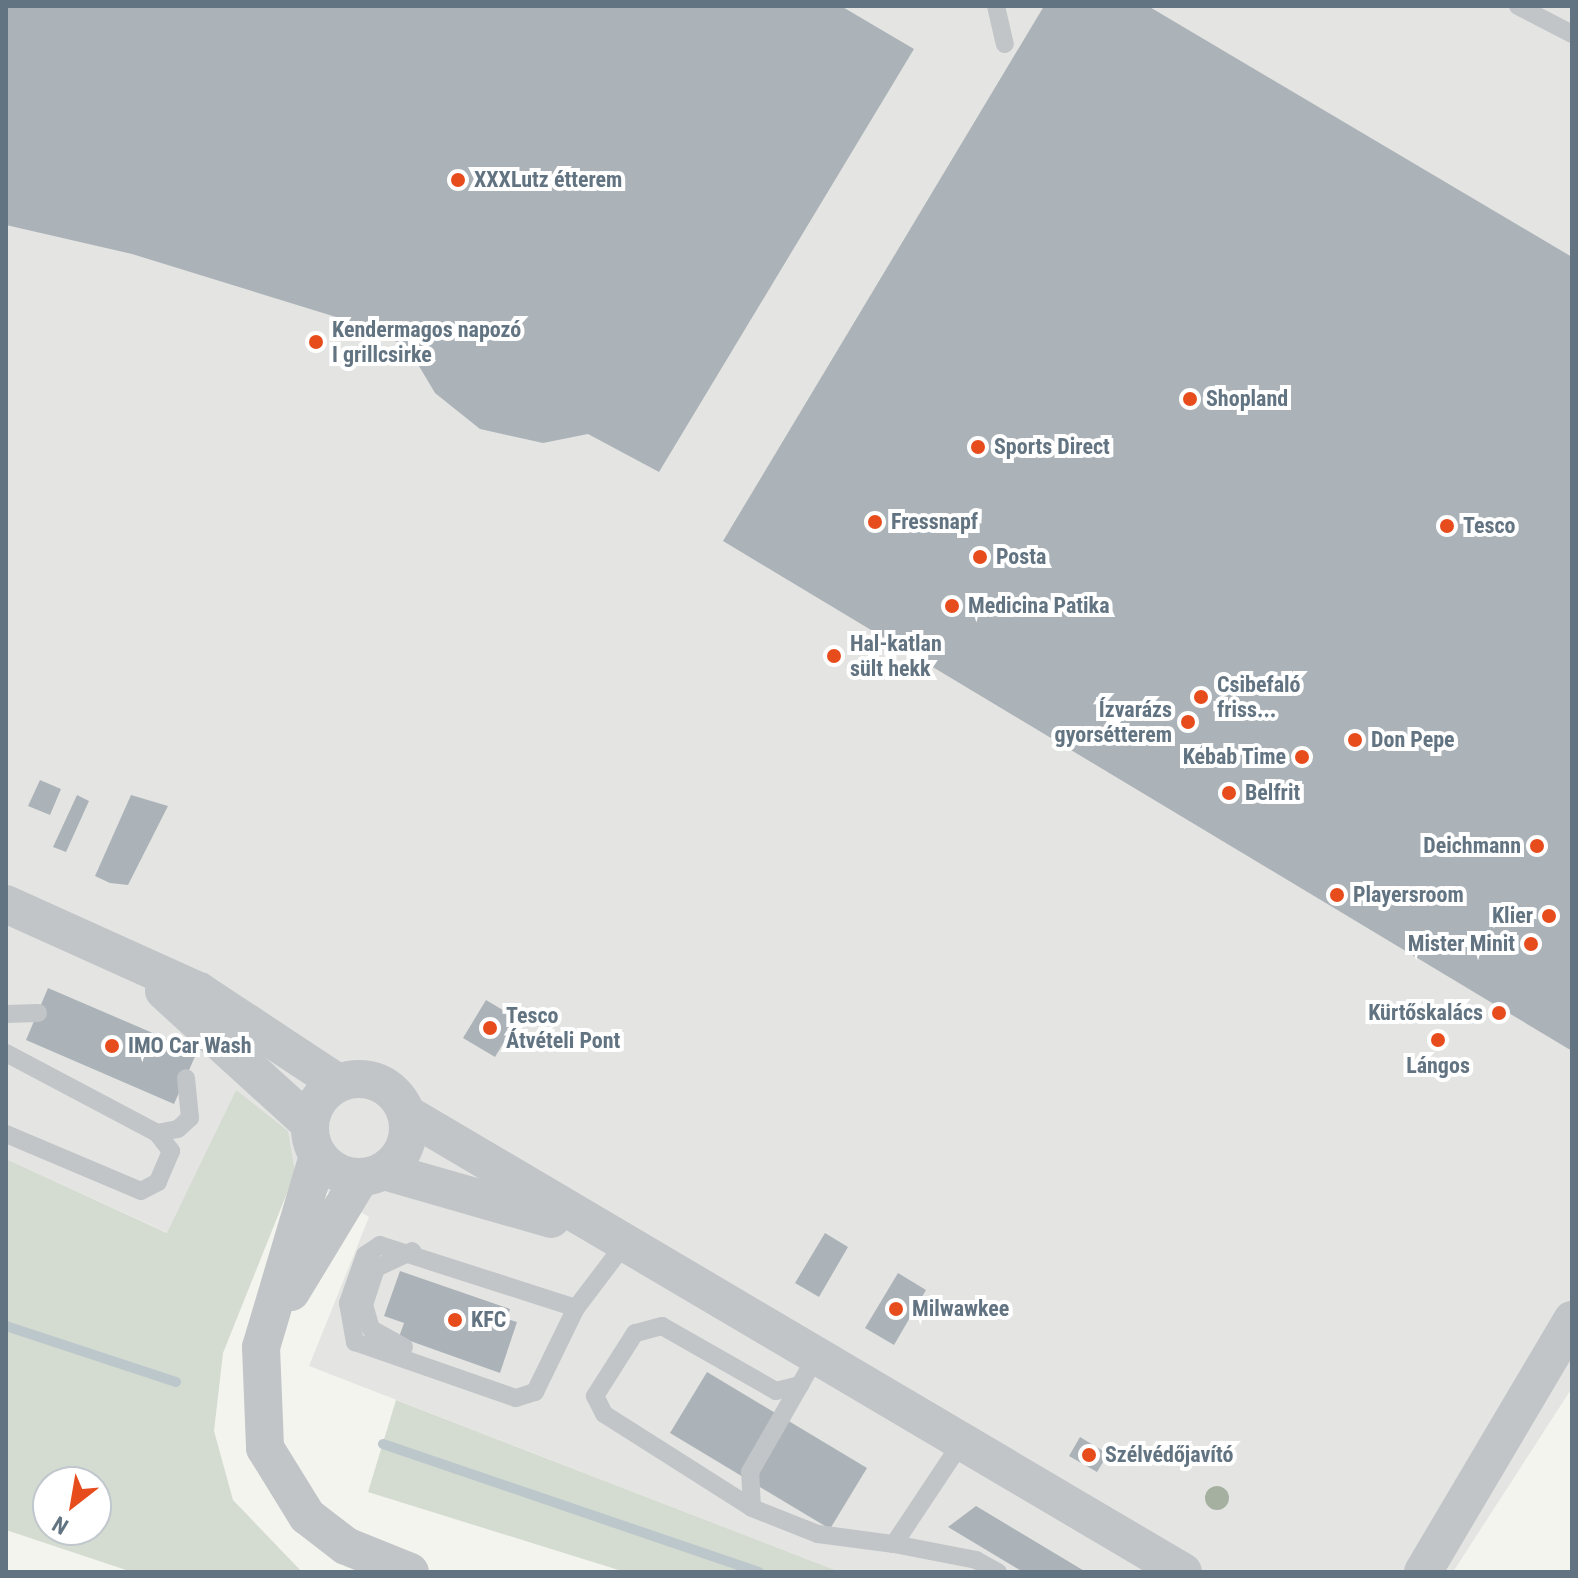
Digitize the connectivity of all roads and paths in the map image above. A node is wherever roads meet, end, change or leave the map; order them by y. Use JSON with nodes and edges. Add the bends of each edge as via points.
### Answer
{"nodes":[{"id":1,"x":996,"y":6,"type":"edge"},
{"id":2,"x":1518,"y":6,"type":"edge"},
{"id":3,"x":1572,"y":34,"type":"edge"},
{"id":4,"x":1005,"y":44,"type":"dead end"},
{"id":5,"x":6,"y":904,"type":"edge"},
{"id":6,"x":129,"y":960,"type":"junction"},
{"id":7,"x":38,"y":1013,"type":"dead end"},
{"id":8,"x":6,"y":1014,"type":"edge"},
{"id":9,"x":6,"y":1053,"type":"edge"},
{"id":10,"x":186,"y":1078,"type":"dead end"},
{"id":11,"x":338,"y":1083,"type":"junction"},
{"id":12,"x":407,"y":1114,"type":"junction"},
{"id":13,"x":157,"y":1133,"type":"junction"},
{"id":14,"x":6,"y":1134,"type":"edge"},
{"id":15,"x":314,"y":1139,"type":"junction"},
{"id":16,"x":372,"y":1175,"type":"junction"},
{"id":17,"x":613,"y":1240,"type":"junction"},
{"id":18,"x":576,"y":1308,"type":"junction"},
{"id":19,"x":1572,"y":1320,"type":"edge"},
{"id":20,"x":261,"y":1347,"type":"junction"},
{"id":21,"x":807,"y":1371,"type":"junction"},
{"id":22,"x":961,"y":1443,"type":"junction"},
{"id":23,"x":752,"y":1508,"type":"junction"},
{"id":24,"x":894,"y":1544,"type":"junction"},
{"id":25,"x":410,"y":1572,"type":"edge"},
{"id":26,"x":998,"y":1572,"type":"edge"},
{"id":27,"x":1183,"y":1572,"type":"edge"},
{"id":28,"x":1423,"y":1572,"type":"edge"}],
"edges":[{"from":1,"to":4,"type":"lane"},
{"from":2,"to":3,"type":"lane"},
{"from":5,"to":6,"type":"street"},
{"from":6,"to":11,"type":"street","via":[[199,991]]},
{"from":6,"to":15,"type":"street"},
{"from":7,"to":8,"type":"lane"},
{"from":9,"to":13,"type":"lane"},
{"from":10,"to":13,"type":"lane","via":[[190,1118],[178,1129]]},
{"from":11,"to":12,"type":"street","via":[[377,1082]]},
{"from":11,"to":15,"type":"street","via":[[317,1101]]},
{"from":12,"to":16,"type":"street","via":[[406,1146]]},
{"from":12,"to":17,"type":"street"},
{"from":13,"to":14,"type":"lane","via":[[171,1151],[158,1182],[141,1191]]},
{"from":15,"to":16,"type":"street"},
{"from":15,"to":20,"type":"street"},
{"from":16,"to":17,"type":"street"},
{"from":16,"to":20,"type":"street"},
{"from":17,"to":18,"type":"lane"},
{"from":17,"to":21,"type":"street"},
{"from":18,"to":18,"type":"lane","via":[[415,1251],[380,1245],[365,1255],[348,1303],[355,1342],[516,1398],[535,1392]]},
{"from":19,"to":28,"type":"street"},
{"from":20,"to":25,"type":"street","via":[[260,1412],[282,1486],[346,1546]]},
{"from":21,"to":22,"type":"street"},
{"from":21,"to":23,"type":"lane","via":[[750,1472]]},
{"from":21,"to":23,"type":"lane","via":[[776,1391],[662,1326],[635,1333],[595,1396],[604,1414]]},
{"from":22,"to":24,"type":"lane"},
{"from":22,"to":27,"type":"street"},
{"from":23,"to":24,"type":"lane","via":[[818,1534]]},
{"from":24,"to":26,"type":"lane","via":[[976,1560]]}]}
